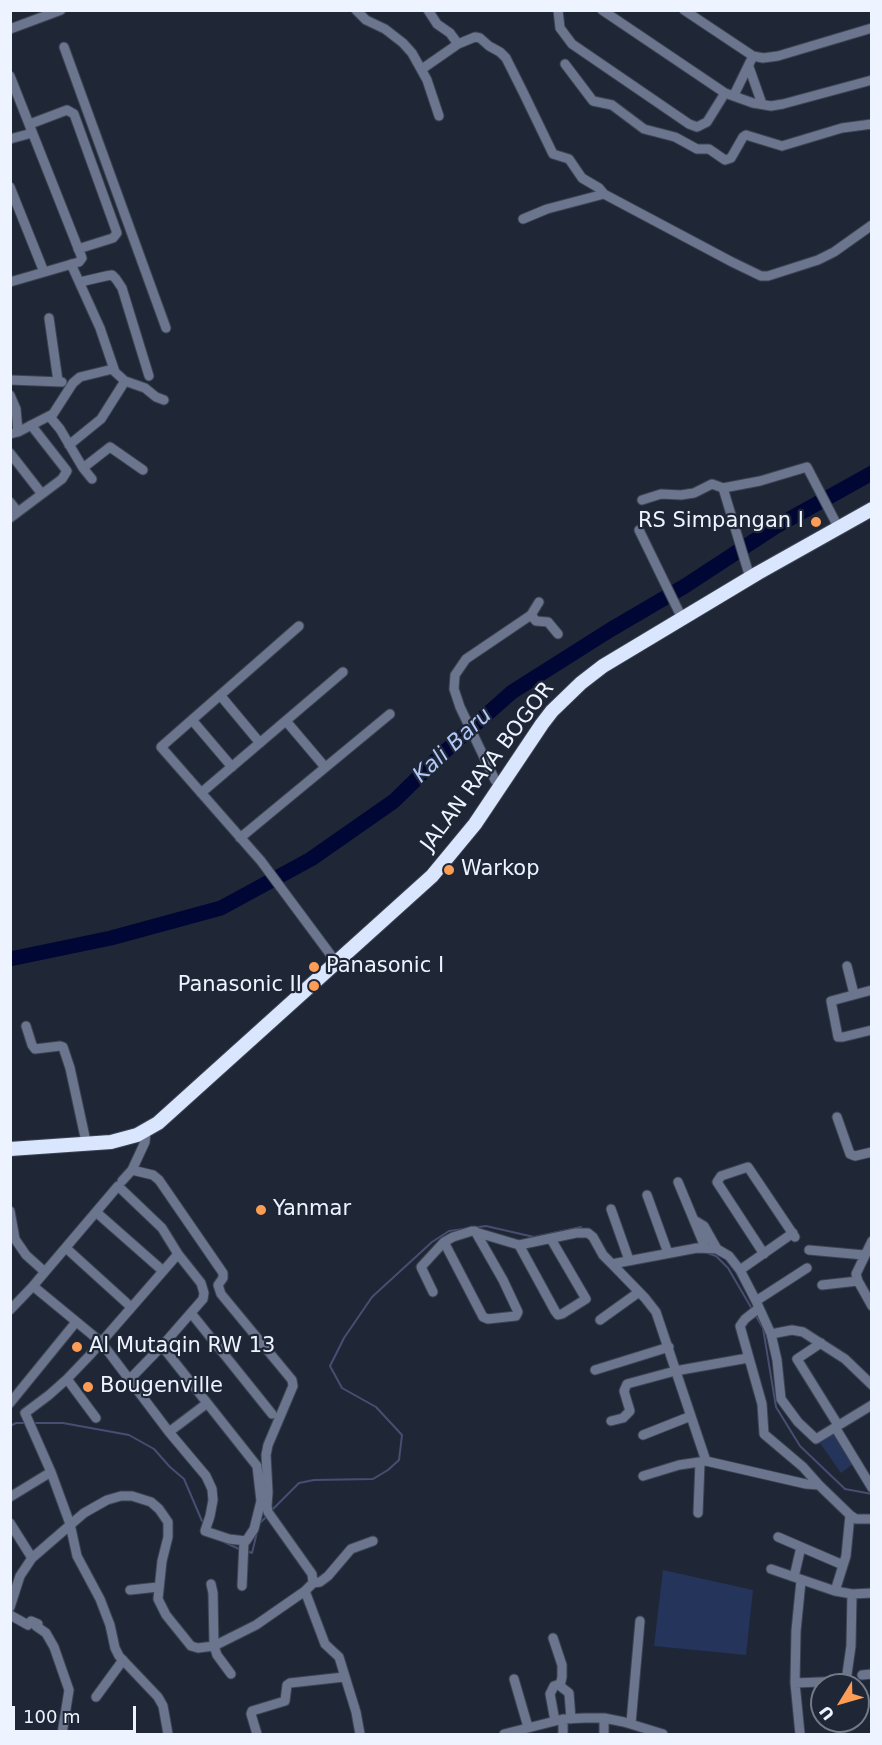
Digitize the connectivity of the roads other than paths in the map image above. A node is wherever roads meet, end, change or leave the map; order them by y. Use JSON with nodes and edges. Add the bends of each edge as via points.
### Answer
{"nodes":[{"id":1,"x":61,"y":10,"type":"edge"},
{"id":2,"x":356,"y":10,"type":"edge"},
{"id":3,"x":428,"y":10,"type":"edge"},
{"id":4,"x":565,"y":10,"type":"edge"},
{"id":5,"x":602,"y":10,"type":"edge"},
{"id":6,"x":684,"y":10,"type":"edge"},
{"id":7,"x":559,"y":15,"type":"edge"},
{"id":8,"x":872,"y":28,"type":"edge"},
{"id":9,"x":10,"y":29,"type":"edge"},
{"id":10,"x":458,"y":44,"type":"junction"},
{"id":11,"x":64,"y":47,"type":"dead end"},
{"id":12,"x":753,"y":56,"type":"junction"},
{"id":13,"x":565,"y":64,"type":"dead end"},
{"id":14,"x":749,"y":67,"type":"junction"},
{"id":15,"x":422,"y":69,"type":"junction"},
{"id":16,"x":10,"y":76,"type":"edge"},
{"id":17,"x":872,"y":80,"type":"edge"},
{"id":18,"x":13,"y":91,"type":"edge"},
{"id":19,"x":730,"y":94,"type":"junction"},
{"id":20,"x":762,"y":104,"type":"junction"},
{"id":21,"x":440,"y":116,"type":"dead end"},
{"id":22,"x":872,"y":124,"type":"edge"},
{"id":23,"x":31,"y":129,"type":"junction"},
{"id":24,"x":10,"y":139,"type":"edge"},
{"id":25,"x":10,"y":187,"type":"edge"},
{"id":26,"x":604,"y":194,"type":"junction"},
{"id":27,"x":523,"y":219,"type":"dead end"},
{"id":28,"x":872,"y":225,"type":"edge"},
{"id":29,"x":78,"y":249,"type":"junction"},
{"id":30,"x":71,"y":264,"type":"junction"},
{"id":31,"x":44,"y":272,"type":"junction"},
{"id":32,"x":10,"y":282,"type":"edge"},
{"id":33,"x":80,"y":282,"type":"junction"},
{"id":34,"x":49,"y":318,"type":"dead end"},
{"id":35,"x":166,"y":328,"type":"dead end"},
{"id":36,"x":113,"y":369,"type":"junction"},
{"id":37,"x":149,"y":376,"type":"dead end"},
{"id":38,"x":10,"y":380,"type":"edge"},
{"id":39,"x":58,"y":381,"type":"junction"},
{"id":40,"x":125,"y":381,"type":"junction"},
{"id":41,"x":73,"y":383,"type":"junction"},
{"id":42,"x":10,"y":395,"type":"edge"},
{"id":43,"x":164,"y":400,"type":"dead end"},
{"id":44,"x":50,"y":417,"type":"junction"},
{"id":45,"x":31,"y":425,"type":"junction"},
{"id":46,"x":14,"y":433,"type":"edge"},
{"id":47,"x":69,"y":445,"type":"junction"},
{"id":48,"x":10,"y":453,"type":"edge"},
{"id":49,"x":83,"y":468,"type":"junction"},
{"id":50,"x":143,"y":470,"type":"dead end"},
{"id":51,"x":92,"y":479,"type":"dead end"},
{"id":52,"x":723,"y":488,"type":"junction"},
{"id":53,"x":42,"y":494,"type":"junction"},
{"id":54,"x":642,"y":500,"type":"dead end"},
{"id":55,"x":872,"y":501,"type":"edge"},
{"id":56,"x":10,"y":502,"type":"edge"},
{"id":57,"x":872,"y":509,"type":"edge"},
{"id":58,"x":14,"y":515,"type":"edge"},
{"id":59,"x":833,"y":516,"type":"junction"},
{"id":60,"x":639,"y":530,"type":"dead end"},
{"id":61,"x":746,"y":566,"type":"junction"},
{"id":62,"x":539,"y":602,"type":"dead end"},
{"id":63,"x":676,"y":606,"type":"junction"},
{"id":64,"x":531,"y":615,"type":"junction"},
{"id":65,"x":299,"y":626,"type":"dead end"},
{"id":66,"x":558,"y":634,"type":"dead end"},
{"id":67,"x":343,"y":672,"type":"dead end"},
{"id":68,"x":220,"y":695,"type":"junction"},
{"id":69,"x":390,"y":714,"type":"dead end"},
{"id":70,"x":192,"y":720,"type":"junction"},
{"id":71,"x":286,"y":721,"type":"junction"},
{"id":72,"x":260,"y":743,"type":"junction"},
{"id":73,"x":325,"y":767,"type":"junction"},
{"id":74,"x":232,"y":768,"type":"junction"},
{"id":75,"x":498,"y":783,"type":"junction"},
{"id":76,"x":201,"y":793,"type":"junction"},
{"id":77,"x":240,"y":838,"type":"junction"},
{"id":78,"x":334,"y":959,"type":"junction"},
{"id":79,"x":847,"y":966,"type":"dead end"},
{"id":80,"x":872,"y":990,"type":"edge"},
{"id":81,"x":854,"y":994,"type":"junction"},
{"id":82,"x":26,"y":1026,"type":"dead end"},
{"id":83,"x":872,"y":1030,"type":"edge"},
{"id":84,"x":837,"y":1117,"type":"dead end"},
{"id":85,"x":146,"y":1131,"type":"junction"},
{"id":86,"x":85,"y":1137,"type":"junction"},
{"id":87,"x":10,"y":1140,"type":"edge"},
{"id":88,"x":10,"y":1149,"type":"edge"},
{"id":89,"x":872,"y":1152,"type":"edge"},
{"id":90,"x":132,"y":1170,"type":"junction"},
{"id":91,"x":678,"y":1182,"type":"dead end"},
{"id":92,"x":120,"y":1183,"type":"junction"},
{"id":93,"x":646,"y":1195,"type":"dead end"},
{"id":94,"x":611,"y":1209,"type":"dead end"},
{"id":95,"x":10,"y":1210,"type":"edge"},
{"id":96,"x":96,"y":1212,"type":"junction"},
{"id":97,"x":694,"y":1220,"type":"junction"},
{"id":98,"x":475,"y":1231,"type":"junction"},
{"id":99,"x":551,"y":1239,"type":"junction"},
{"id":100,"x":872,"y":1241,"type":"edge"},
{"id":101,"x":444,"y":1242,"type":"junction"},
{"id":102,"x":519,"y":1245,"type":"junction"},
{"id":103,"x":705,"y":1247,"type":"junction"},
{"id":104,"x":66,"y":1248,"type":"junction"},
{"id":105,"x":717,"y":1249,"type":"junction"},
{"id":106,"x":809,"y":1250,"type":"dead end"},
{"id":107,"x":668,"y":1253,"type":"junction"},
{"id":108,"x":178,"y":1254,"type":"junction"},
{"id":109,"x":764,"y":1254,"type":"junction"},
{"id":110,"x":864,"y":1256,"type":"junction"},
{"id":111,"x":629,"y":1260,"type":"junction"},
{"id":112,"x":612,"y":1264,"type":"junction"},
{"id":113,"x":807,"y":1268,"type":"dead end"},
{"id":114,"x":740,"y":1270,"type":"junction"},
{"id":115,"x":163,"y":1271,"type":"junction"},
{"id":116,"x":45,"y":1272,"type":"junction"},
{"id":117,"x":858,"y":1281,"type":"junction"},
{"id":118,"x":822,"y":1285,"type":"dead end"},
{"id":119,"x":33,"y":1286,"type":"junction"},
{"id":120,"x":433,"y":1292,"type":"dead end"},
{"id":121,"x":639,"y":1292,"type":"junction"},
{"id":122,"x":131,"y":1306,"type":"junction"},
{"id":123,"x":872,"y":1306,"type":"edge"},
{"id":124,"x":755,"y":1309,"type":"junction"},
{"id":125,"x":10,"y":1310,"type":"edge"},
{"id":126,"x":190,"y":1313,"type":"junction"},
{"id":127,"x":600,"y":1320,"type":"dead end"},
{"id":128,"x":76,"y":1322,"type":"junction"},
{"id":129,"x":771,"y":1334,"type":"junction"},
{"id":130,"x":101,"y":1342,"type":"junction"},
{"id":131,"x":821,"y":1343,"type":"junction"},
{"id":132,"x":162,"y":1347,"type":"junction"},
{"id":133,"x":669,"y":1347,"type":"junction"},
{"id":134,"x":748,"y":1358,"type":"junction"},
{"id":135,"x":797,"y":1359,"type":"junction"},
{"id":136,"x":778,"y":1367,"type":"junction"},
{"id":137,"x":595,"y":1370,"type":"dead end"},
{"id":138,"x":675,"y":1371,"type":"junction"},
{"id":139,"x":67,"y":1379,"type":"junction"},
{"id":140,"x":129,"y":1380,"type":"junction"},
{"id":141,"x":872,"y":1385,"type":"edge"},
{"id":142,"x":10,"y":1403,"type":"edge"},
{"id":143,"x":206,"y":1404,"type":"junction"},
{"id":144,"x":868,"y":1407,"type":"edge"},
{"id":145,"x":272,"y":1413,"type":"dead end"},
{"id":146,"x":691,"y":1416,"type":"junction"},
{"id":147,"x":96,"y":1418,"type":"dead end"},
{"id":148,"x":872,"y":1419,"type":"edge"},
{"id":149,"x":611,"y":1421,"type":"dead end"},
{"id":150,"x":836,"y":1426,"type":"junction"},
{"id":151,"x":170,"y":1432,"type":"junction"},
{"id":152,"x":643,"y":1435,"type":"dead end"},
{"id":153,"x":703,"y":1462,"type":"junction"},
{"id":154,"x":261,"y":1466,"type":"junction"},
{"id":155,"x":51,"y":1472,"type":"junction"},
{"id":156,"x":643,"y":1476,"type":"dead end"},
{"id":157,"x":819,"y":1485,"type":"junction"},
{"id":158,"x":872,"y":1488,"type":"edge"},
{"id":159,"x":10,"y":1497,"type":"edge"},
{"id":160,"x":698,"y":1514,"type":"dead end"},
{"id":161,"x":850,"y":1515,"type":"junction"},
{"id":162,"x":872,"y":1520,"type":"edge"},
{"id":163,"x":10,"y":1523,"type":"edge"},
{"id":164,"x":70,"y":1524,"type":"junction"},
{"id":165,"x":778,"y":1537,"type":"dead end"},
{"id":166,"x":374,"y":1541,"type":"dead end"},
{"id":167,"x":244,"y":1545,"type":"junction"},
{"id":168,"x":801,"y":1547,"type":"junction"},
{"id":169,"x":32,"y":1558,"type":"junction"},
{"id":170,"x":843,"y":1565,"type":"junction"},
{"id":171,"x":771,"y":1569,"type":"dead end"},
{"id":172,"x":797,"y":1579,"type":"junction"},
{"id":173,"x":313,"y":1582,"type":"junction"},
{"id":174,"x":212,"y":1584,"type":"dead end"},
{"id":175,"x":158,"y":1587,"type":"junction"},
{"id":176,"x":242,"y":1587,"type":"dead end"},
{"id":177,"x":130,"y":1590,"type":"dead end"},
{"id":178,"x":305,"y":1591,"type":"junction"},
{"id":179,"x":835,"y":1591,"type":"junction"},
{"id":180,"x":872,"y":1593,"type":"edge"},
{"id":181,"x":852,"y":1594,"type":"junction"},
{"id":182,"x":10,"y":1607,"type":"edge"},
{"id":183,"x":10,"y":1615,"type":"edge"},
{"id":184,"x":640,"y":1621,"type":"dead end"},
{"id":185,"x":553,"y":1638,"type":"dead end"},
{"id":186,"x":214,"y":1646,"type":"junction"},
{"id":187,"x":123,"y":1660,"type":"junction"},
{"id":188,"x":231,"y":1674,"type":"dead end"},
{"id":189,"x":344,"y":1677,"type":"junction"},
{"id":190,"x":514,"y":1679,"type":"dead end"},
{"id":191,"x":795,"y":1683,"type":"junction"},
{"id":192,"x":560,"y":1684,"type":"junction"},
{"id":193,"x":96,"y":1697,"type":"dead end"},
{"id":194,"x":604,"y":1718,"type":"junction"},
{"id":195,"x":563,"y":1720,"type":"junction"},
{"id":196,"x":631,"y":1723,"type":"junction"},
{"id":197,"x":528,"y":1728,"type":"junction"},
{"id":198,"x":62,"y":1734,"type":"edge"},
{"id":199,"x":168,"y":1734,"type":"edge"},
{"id":200,"x":257,"y":1734,"type":"edge"},
{"id":201,"x":360,"y":1734,"type":"edge"},
{"id":202,"x":504,"y":1734,"type":"edge"},
{"id":203,"x":563,"y":1734,"type":"edge"},
{"id":204,"x":604,"y":1734,"type":"edge"},
{"id":205,"x":663,"y":1734,"type":"edge"},
{"id":206,"x":800,"y":1734,"type":"edge"}],
"edges":[{"from":1,"to":9,"type":"street"},
{"from":2,"to":15,"type":"street","via":[[403,43]]},
{"from":3,"to":10,"type":"street"},
{"from":4,"to":7,"type":"street"},
{"from":5,"to":19,"type":"street"},
{"from":6,"to":12,"type":"street"},
{"from":7,"to":19,"type":"street","via":[[563,33],[579,50],[696,127],[707,122]]},
{"from":8,"to":12,"type":"street","via":[[778,56]]},
{"from":10,"to":15,"type":"street"},
{"from":10,"to":26,"type":"street","via":[[480,38],[500,52],[553,154],[569,159],[582,178]]},
{"from":11,"to":35,"type":"street"},
{"from":12,"to":14,"type":"street"},
{"from":13,"to":22,"type":"street","via":[[593,101],[612,105],[644,129],[675,137],[698,149],[709,149],[725,160],[731,158],[746,135],[782,146],[842,128]]},
{"from":14,"to":19,"type":"street"},
{"from":14,"to":20,"type":"street"},
{"from":15,"to":21,"type":"street"},
{"from":16,"to":18,"type":"street"},
{"from":17,"to":20,"type":"street","via":[[783,104]]},
{"from":18,"to":23,"type":"street"},
{"from":19,"to":20,"type":"street"},
{"from":23,"to":24,"type":"street"},
{"from":23,"to":29,"type":"street"},
{"from":23,"to":29,"type":"street","via":[[67,110],[74,114],[117,233],[113,238]]},
{"from":25,"to":31,"type":"street"},
{"from":26,"to":27,"type":"street"},
{"from":26,"to":28,"type":"street","via":[[760,276],[818,260]]},
{"from":29,"to":30,"type":"street","via":[[82,258]]},
{"from":30,"to":31,"type":"street"},
{"from":30,"to":33,"type":"street"},
{"from":31,"to":32,"type":"street"},
{"from":33,"to":36,"type":"street"},
{"from":33,"to":37,"type":"street","via":[[112,275],[116,279]]},
{"from":34,"to":39,"type":"street"},
{"from":36,"to":40,"type":"street"},
{"from":36,"to":41,"type":"street","via":[[86,374]]},
{"from":38,"to":39,"type":"street"},
{"from":39,"to":41,"type":"street"},
{"from":40,"to":43,"type":"street"},
{"from":40,"to":47,"type":"street","via":[[100,419]]},
{"from":41,"to":44,"type":"street"},
{"from":42,"to":46,"type":"street","via":[[16,409]]},
{"from":44,"to":45,"type":"street"},
{"from":44,"to":47,"type":"street"},
{"from":45,"to":46,"type":"street"},
{"from":45,"to":53,"type":"street","via":[[67,471]]},
{"from":47,"to":49,"type":"street"},
{"from":48,"to":53,"type":"street"},
{"from":49,"to":50,"type":"street","via":[[110,447]]},
{"from":49,"to":51,"type":"street"},
{"from":52,"to":54,"type":"street","via":[[712,484],[694,493],[661,494]]},
{"from":52,"to":59,"type":"street","via":[[776,478],[807,467]]},
{"from":52,"to":61,"type":"street"},
{"from":53,"to":58,"type":"street"},
{"from":55,"to":59,"type":"highway","name":"JALAN RAYA BOGOR"},
{"from":56,"to":58,"type":"street"},
{"from":57,"to":75,"type":"highway","name":"JALAN RAYA BOGOR","via":[[592,674],[552,711]]},
{"from":59,"to":61,"type":"highway","name":"JALAN RAYA BOGOR"},
{"from":60,"to":63,"type":"street"},
{"from":61,"to":63,"type":"highway","name":"JALAN RAYA BOGOR"},
{"from":62,"to":64,"type":"street"},
{"from":63,"to":75,"type":"highway","name":"JALAN RAYA BOGOR","via":[[575,677],[535,720]]},
{"from":64,"to":66,"type":"street","via":[[536,621],[548,622]]},
{"from":64,"to":75,"type":"street","via":[[466,659],[454,675],[460,707]]},
{"from":65,"to":68,"type":"street"},
{"from":67,"to":71,"type":"street"},
{"from":68,"to":70,"type":"street"},
{"from":68,"to":72,"type":"street"},
{"from":69,"to":73,"type":"street"},
{"from":70,"to":74,"type":"street"},
{"from":70,"to":76,"type":"street","via":[[161,747]]},
{"from":71,"to":72,"type":"street"},
{"from":71,"to":73,"type":"street"},
{"from":72,"to":74,"type":"street"},
{"from":73,"to":77,"type":"street"},
{"from":74,"to":76,"type":"street"},
{"from":75,"to":78,"type":"highway","name":"JALAN RAYA BOGOR","via":[[453,852]]},
{"from":76,"to":77,"type":"street"},
{"from":77,"to":78,"type":"street"},
{"from":78,"to":85,"type":"highway","name":"JALAN RAYA BOGOR","via":[[194,1092]]},
{"from":78,"to":86,"type":"highway","name":"JALAN RAYA BOGOR","via":[[149,1120],[117,1133]]},
{"from":79,"to":81,"type":"street"},
{"from":80,"to":81,"type":"street"},
{"from":81,"to":83,"type":"street","via":[[831,1001],[836,1034],[840,1038]]},
{"from":82,"to":86,"type":"street","via":[[35,1049],[63,1047]]},
{"from":84,"to":89,"type":"street","via":[[850,1154]]},
{"from":85,"to":88,"type":"highway","name":"JALAN RAYA BOGOR","via":[[111,1143]]},
{"from":85,"to":90,"type":"street"},
{"from":86,"to":87,"type":"highway","name":"JALAN RAYA BOGOR"},
{"from":90,"to":92,"type":"street"},
{"from":90,"to":154,"type":"street","via":[[159,1180],[223,1273],[218,1285],[221,1294],[292,1380]]},
{"from":91,"to":97,"type":"street"},
{"from":92,"to":96,"type":"street"},
{"from":92,"to":108,"type":"street","via":[[162,1228]]},
{"from":93,"to":107,"type":"street"},
{"from":94,"to":111,"type":"street"},
{"from":95,"to":116,"type":"street","via":[[15,1239]]},
{"from":96,"to":104,"type":"street"},
{"from":96,"to":115,"type":"street"},
{"from":97,"to":103,"type":"street"},
{"from":97,"to":105,"type":"street","via":[[704,1226]]},
{"from":98,"to":101,"type":"street"},
{"from":98,"to":101,"type":"street","via":[[519,1312],[516,1316],[483,1317]]},
{"from":98,"to":102,"type":"street"},
{"from":99,"to":102,"type":"street"},
{"from":99,"to":102,"type":"street","via":[[586,1299],[558,1315]]},
{"from":99,"to":112,"type":"street","via":[[588,1233]]},
{"from":100,"to":110,"type":"street"},
{"from":101,"to":120,"type":"street","via":[[421,1268]]},
{"from":103,"to":105,"type":"street"},
{"from":103,"to":107,"type":"street"},
{"from":104,"to":116,"type":"street"},
{"from":104,"to":122,"type":"street"},
{"from":105,"to":114,"type":"street"},
{"from":106,"to":110,"type":"street"},
{"from":107,"to":111,"type":"street"},
{"from":108,"to":115,"type":"street"},
{"from":108,"to":126,"type":"street","via":[[201,1283],[204,1293]]},
{"from":109,"to":109,"type":"street","via":[[717,1182],[718,1177],[748,1167],[794,1235]]},
{"from":109,"to":114,"type":"street"},
{"from":110,"to":117,"type":"street","via":[[856,1274]]},
{"from":111,"to":112,"type":"street"},
{"from":112,"to":121,"type":"street"},
{"from":113,"to":124,"type":"street"},
{"from":114,"to":124,"type":"street"},
{"from":115,"to":122,"type":"street"},
{"from":116,"to":119,"type":"street"},
{"from":117,"to":118,"type":"street"},
{"from":117,"to":123,"type":"street"},
{"from":119,"to":125,"type":"street"},
{"from":119,"to":128,"type":"street"},
{"from":121,"to":127,"type":"street"},
{"from":121,"to":133,"type":"street","via":[[656,1312]]},
{"from":122,"to":130,"type":"street"},
{"from":124,"to":129,"type":"street"},
{"from":124,"to":134,"type":"street","via":[[740,1326]]},
{"from":126,"to":132,"type":"street"},
{"from":126,"to":145,"type":"street"},
{"from":128,"to":130,"type":"street"},
{"from":128,"to":142,"type":"street"},
{"from":129,"to":131,"type":"street","via":[[792,1330]]},
{"from":129,"to":136,"type":"street"},
{"from":130,"to":139,"type":"street"},
{"from":130,"to":140,"type":"street"},
{"from":131,"to":135,"type":"street"},
{"from":131,"to":141,"type":"street"},
{"from":132,"to":140,"type":"street"},
{"from":132,"to":143,"type":"street"},
{"from":133,"to":137,"type":"street"},
{"from":133,"to":138,"type":"street"},
{"from":134,"to":138,"type":"street"},
{"from":134,"to":157,"type":"street","via":[[763,1412],[764,1434]]},
{"from":135,"to":136,"type":"street"},
{"from":135,"to":150,"type":"street"},
{"from":136,"to":150,"type":"street","via":[[781,1399],[798,1422],[816,1438]]},
{"from":138,"to":146,"type":"street"},
{"from":138,"to":149,"type":"street","via":[[627,1384],[624,1391],[630,1411]]},
{"from":139,"to":147,"type":"street"},
{"from":139,"to":155,"type":"street","via":[[25,1412]]},
{"from":140,"to":151,"type":"street"},
{"from":143,"to":151,"type":"street"},
{"from":143,"to":154,"type":"street"},
{"from":144,"to":148,"type":"street"},
{"from":144,"to":150,"type":"street"},
{"from":146,"to":152,"type":"street"},
{"from":146,"to":153,"type":"street"},
{"from":150,"to":158,"type":"street"},
{"from":151,"to":167,"type":"street","via":[[210,1484],[213,1500],[205,1531]]},
{"from":153,"to":156,"type":"street","via":[[679,1464]]},
{"from":153,"to":157,"type":"street"},
{"from":153,"to":160,"type":"street"},
{"from":154,"to":167,"type":"street","via":[[260,1510]]},
{"from":154,"to":173,"type":"street","via":[[268,1479],[270,1514],[312,1574]]},
{"from":155,"to":159,"type":"street"},
{"from":155,"to":164,"type":"street"},
{"from":157,"to":161,"type":"street"},
{"from":161,"to":162,"type":"street"},
{"from":161,"to":170,"type":"street"},
{"from":163,"to":169,"type":"street"},
{"from":164,"to":169,"type":"street"},
{"from":164,"to":175,"type":"street","via":[[97,1505],[121,1496],[151,1502],[169,1527]]},
{"from":164,"to":187,"type":"street","via":[[77,1556],[100,1599],[115,1648]]},
{"from":165,"to":168,"type":"street"},
{"from":166,"to":173,"type":"street","via":[[351,1549],[328,1576]]},
{"from":167,"to":176,"type":"street"},
{"from":168,"to":170,"type":"street"},
{"from":168,"to":172,"type":"street"},
{"from":169,"to":182,"type":"street","via":[[20,1576]]},
{"from":170,"to":179,"type":"street"},
{"from":171,"to":172,"type":"street"},
{"from":172,"to":179,"type":"street"},
{"from":172,"to":191,"type":"street"},
{"from":173,"to":178,"type":"street"},
{"from":174,"to":186,"type":"street"},
{"from":175,"to":177,"type":"street"},
{"from":175,"to":186,"type":"street","via":[[161,1606],[191,1646]]},
{"from":178,"to":186,"type":"street","via":[[256,1625]]},
{"from":178,"to":189,"type":"street","via":[[325,1644],[339,1657]]},
{"from":179,"to":181,"type":"street"},
{"from":180,"to":181,"type":"street"},
{"from":181,"to":191,"type":"street","via":[[846,1681]]},
{"from":183,"to":198,"type":"street","via":[[28,1625],[31,1621],[38,1624],[54,1647],[69,1690]]},
{"from":184,"to":196,"type":"street"},
{"from":185,"to":192,"type":"street","via":[[562,1665]]},
{"from":186,"to":188,"type":"street"},
{"from":187,"to":193,"type":"street"},
{"from":187,"to":199,"type":"street","via":[[158,1697]]},
{"from":189,"to":200,"type":"street","via":[[290,1683],[285,1701],[252,1711]]},
{"from":189,"to":201,"type":"street"},
{"from":190,"to":197,"type":"street"},
{"from":191,"to":206,"type":"street"},
{"from":192,"to":195,"type":"street","via":[[569,1693]]},
{"from":192,"to":195,"type":"street","via":[[550,1694]]},
{"from":194,"to":195,"type":"street"},
{"from":194,"to":196,"type":"street"},
{"from":194,"to":204,"type":"street"},
{"from":195,"to":197,"type":"street"},
{"from":195,"to":203,"type":"street"},
{"from":196,"to":205,"type":"street"},
{"from":197,"to":202,"type":"street"}]}
